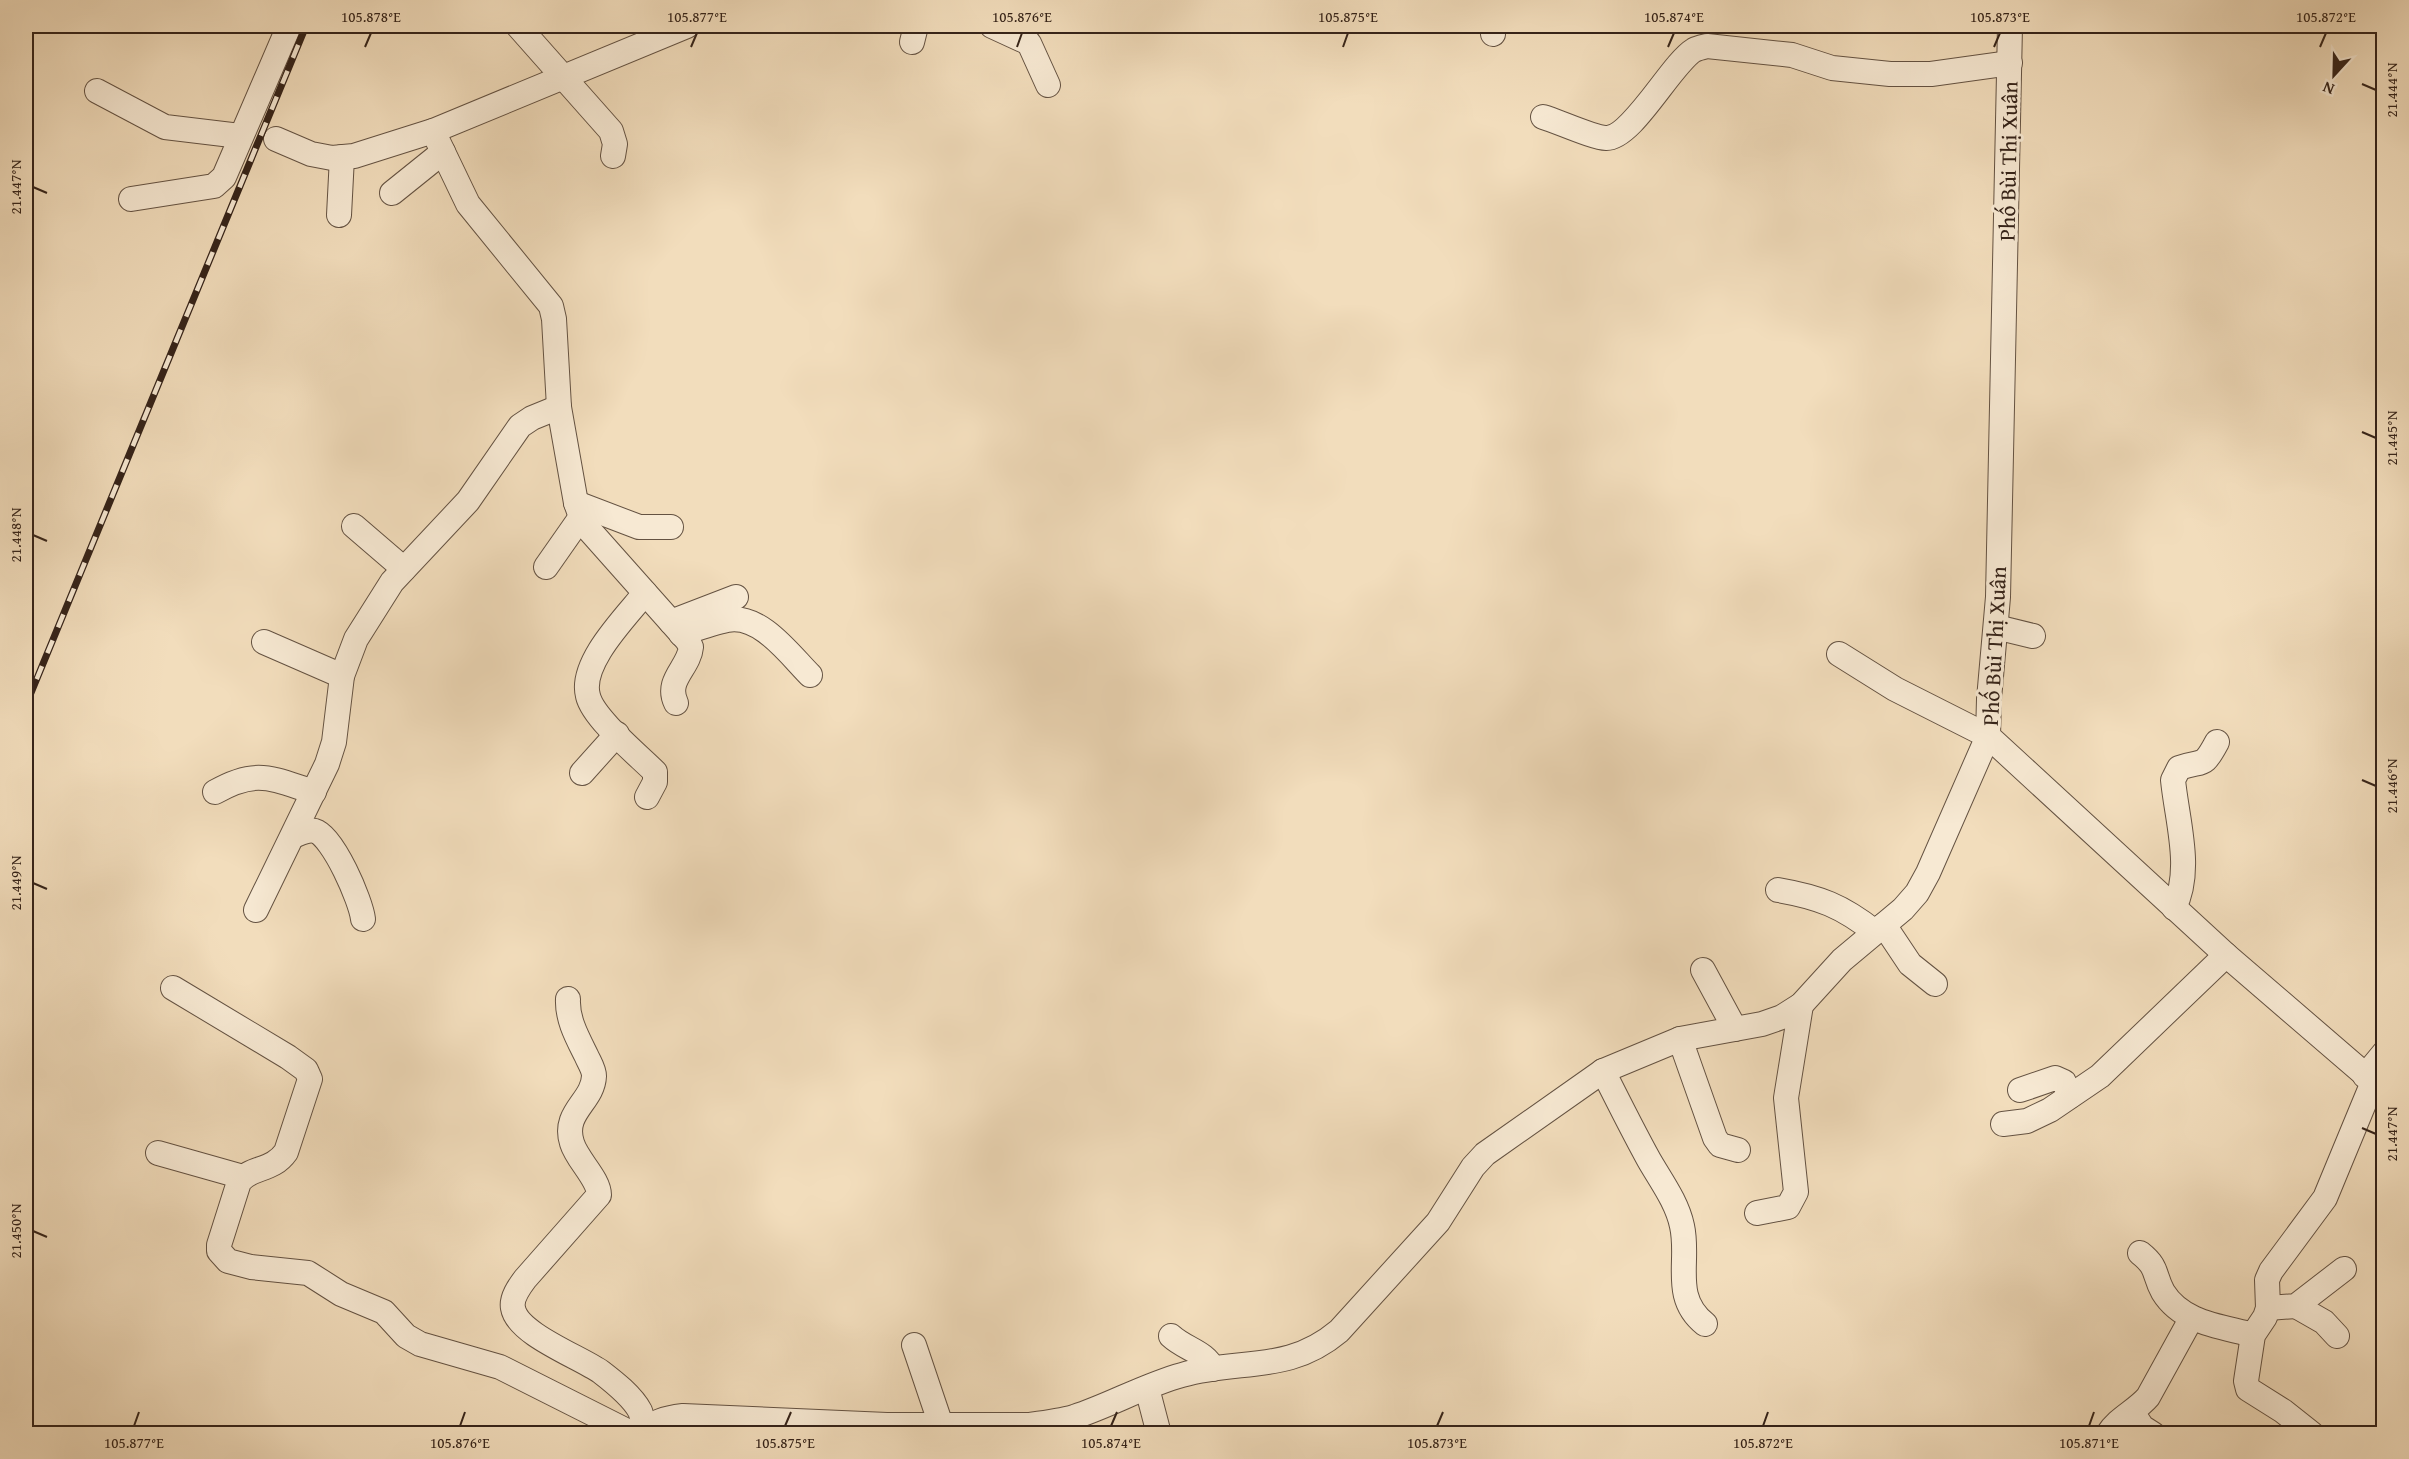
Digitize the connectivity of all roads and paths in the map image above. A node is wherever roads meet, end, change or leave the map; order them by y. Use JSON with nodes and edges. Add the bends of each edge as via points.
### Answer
{"nodes":[{"id":1,"x":288,"y":26,"type":"edge"},
{"id":2,"x":518,"y":26,"type":"edge"},
{"id":3,"x":687,"y":26,"type":"edge"},
{"id":4,"x":992,"y":26,"type":"edge"},
{"id":5,"x":2010,"y":26,"type":"edge"},
{"id":6,"x":2010,"y":63,"type":"junction"},
{"id":7,"x":564,"y":75,"type":"junction"},
{"id":8,"x":1048,"y":85,"type":"dead end"},
{"id":9,"x":97,"y":91,"type":"dead end"},
{"id":10,"x":1544,"y":117,"type":"dead end"},
{"id":11,"x":240,"y":136,"type":"junction"},
{"id":12,"x":276,"y":139,"type":"dead end"},
{"id":13,"x":438,"y":142,"type":"junction"},
{"id":14,"x":613,"y":156,"type":"dead end"},
{"id":15,"x":342,"y":157,"type":"junction"},
{"id":16,"x":392,"y":193,"type":"dead end"},
{"id":17,"x":131,"y":199,"type":"dead end"},
{"id":18,"x":339,"y":215,"type":"dead end"},
{"id":19,"x":559,"y":407,"type":"junction"},
{"id":20,"x":579,"y":510,"type":"junction"},
{"id":21,"x":354,"y":526,"type":"dead end"},
{"id":22,"x":670,"y":527,"type":"dead end"},
{"id":23,"x":546,"y":567,"type":"dead end"},
{"id":24,"x":404,"y":569,"type":"junction"},
{"id":25,"x":645,"y":593,"type":"junction"},
{"id":26,"x":736,"y":597,"type":"dead end"},
{"id":27,"x":1996,"y":627,"type":"junction"},
{"id":28,"x":676,"y":628,"type":"junction"},
{"id":29,"x":2033,"y":636,"type":"dead end"},
{"id":30,"x":264,"y":642,"type":"dead end"},
{"id":31,"x":1839,"y":654,"type":"dead end"},
{"id":32,"x":810,"y":675,"type":"dead end"},
{"id":33,"x":342,"y":676,"type":"junction"},
{"id":34,"x":676,"y":703,"type":"dead end"},
{"id":35,"x":617,"y":734,"type":"junction"},
{"id":36,"x":1988,"y":736,"type":"junction"},
{"id":37,"x":2217,"y":742,"type":"dead end"},
{"id":38,"x":582,"y":773,"type":"dead end"},
{"id":39,"x":215,"y":792,"type":"dead end"},
{"id":40,"x":314,"y":792,"type":"junction"},
{"id":41,"x":647,"y":797,"type":"dead end"},
{"id":42,"x":292,"y":836,"type":"junction"},
{"id":43,"x":1778,"y":891,"type":"dead end"},
{"id":44,"x":2174,"y":908,"type":"junction"},
{"id":45,"x":256,"y":910,"type":"dead end"},
{"id":46,"x":363,"y":919,"type":"dead end"},
{"id":47,"x":1880,"y":928,"type":"junction"},
{"id":48,"x":2226,"y":955,"type":"junction"},
{"id":49,"x":1703,"y":970,"type":"dead end"},
{"id":50,"x":1935,"y":984,"type":"dead end"},
{"id":51,"x":173,"y":988,"type":"dead end"},
{"id":52,"x":568,"y":999,"type":"dead end"},
{"id":53,"x":1801,"y":1005,"type":"junction"},
{"id":54,"x":1735,"y":1029,"type":"junction"},
{"id":55,"x":1680,"y":1039,"type":"junction"},
{"id":56,"x":2384,"y":1053,"type":"edge"},
{"id":57,"x":1603,"y":1071,"type":"junction"},
{"id":58,"x":2374,"y":1083,"type":"edge"},
{"id":59,"x":2020,"y":1090,"type":"dead end"},
{"id":60,"x":2070,"y":1096,"type":"junction"},
{"id":61,"x":2003,"y":1124,"type":"dead end"},
{"id":62,"x":1738,"y":1150,"type":"dead end"},
{"id":63,"x":158,"y":1153,"type":"dead end"},
{"id":64,"x":243,"y":1176,"type":"junction"},
{"id":65,"x":1757,"y":1213,"type":"dead end"},
{"id":66,"x":2140,"y":1253,"type":"dead end"},
{"id":67,"x":2344,"y":1269,"type":"dead end"},
{"id":68,"x":2296,"y":1306,"type":"junction"},
{"id":69,"x":2268,"y":1308,"type":"junction"},
{"id":70,"x":2191,"y":1319,"type":"junction"},
{"id":71,"x":1706,"y":1324,"type":"dead end"},
{"id":72,"x":2253,"y":1335,"type":"junction"},
{"id":73,"x":1171,"y":1336,"type":"dead end"},
{"id":74,"x":2337,"y":1336,"type":"dead end"},
{"id":75,"x":914,"y":1345,"type":"dead end"},
{"id":76,"x":1212,"y":1369,"type":"junction"},
{"id":77,"x":1147,"y":1388,"type":"junction"},
{"id":78,"x":2132,"y":1412,"type":"junction"},
{"id":79,"x":941,"y":1425,"type":"junction"},
{"id":80,"x":1050,"y":1428,"type":"edge"},
{"id":81,"x":639,"y":1432,"type":"edge"},
{"id":82,"x":1159,"y":1434,"type":"edge"},
{"id":83,"x":2108,"y":1434,"type":"edge"},
{"id":84,"x":2153,"y":1434,"type":"edge"},
{"id":85,"x":2312,"y":1434,"type":"edge"}],
"edges":[{"from":1,"to":11,"type":"street"},
{"from":2,"to":7,"type":"street"},
{"from":3,"to":7,"type":"street"},
{"from":4,"to":8,"type":"street","via":[[1029,43]]},
{"from":5,"to":6,"type":"street","name":"Phố Bùi Thị Xuân"},
{"from":6,"to":10,"type":"street","via":[[1931,74],[1890,74],[1832,68],[1792,55],[1707,46],[1684,57],[1620,134],[1606,139]]},
{"from":6,"to":27,"type":"street","name":"Phố Bùi Thị Xuân"},
{"from":7,"to":13,"type":"street"},
{"from":7,"to":14,"type":"street","via":[[612,131]]},
{"from":9,"to":11,"type":"street","via":[[165,127]]},
{"from":11,"to":17,"type":"street","via":[[224,177],[214,186]]},
{"from":12,"to":15,"type":"street","via":[[311,154]]},
{"from":13,"to":15,"type":"street"},
{"from":13,"to":16,"type":"street"},
{"from":13,"to":19,"type":"street","via":[[468,204],[551,306]]},
{"from":15,"to":18,"type":"street"},
{"from":19,"to":20,"type":"street"},
{"from":19,"to":24,"type":"street","via":[[520,426],[468,501]]},
{"from":20,"to":22,"type":"street","via":[[639,527]]},
{"from":20,"to":23,"type":"street"},
{"from":20,"to":25,"type":"street","via":[[591,532]]},
{"from":21,"to":24,"type":"street"},
{"from":24,"to":33,"type":"street","via":[[356,639]]},
{"from":25,"to":28,"type":"street"},
{"from":25,"to":35,"type":"street","via":[[594,659],[587,682],[592,706]]},
{"from":26,"to":28,"type":"street"},
{"from":27,"to":29,"type":"street"},
{"from":27,"to":36,"type":"street","name":"Phố Bùi Thị Xuân"},
{"from":28,"to":32,"type":"street","via":[[740,619],[769,635]]},
{"from":28,"to":34,"type":"street","via":[[691,647],[673,685]]},
{"from":30,"to":33,"type":"street"},
{"from":31,"to":36,"type":"street"},
{"from":33,"to":40,"type":"street","via":[[334,742]]},
{"from":35,"to":38,"type":"street"},
{"from":35,"to":41,"type":"street","via":[[655,772],[655,782]]},
{"from":36,"to":44,"type":"street","name":"Phố Bùi Thị Xuân"},
{"from":36,"to":47,"type":"street","via":[[1922,883],[1903,909]]},
{"from":37,"to":44,"type":"street","via":[[2203,764],[2179,768],[2173,780],[2183,864],[2182,886]]},
{"from":39,"to":40,"type":"street","via":[[244,778],[260,777]]},
{"from":40,"to":42,"type":"street"},
{"from":42,"to":45,"type":"street"},
{"from":42,"to":46,"type":"street","via":[[307,831],[322,836],[360,900]]},
{"from":43,"to":47,"type":"street","via":[[1822,900]]},
{"from":44,"to":48,"type":"street","name":"Phố Bùi Thị Xuân"},
{"from":47,"to":50,"type":"street","via":[[1910,964]]},
{"from":47,"to":53,"type":"street","via":[[1842,960]]},
{"from":48,"to":58,"type":"street","name":"Phố Bùi Thị Xuân"},
{"from":48,"to":60,"type":"street","via":[[2112,1065]]},
{"from":49,"to":54,"type":"street"},
{"from":51,"to":64,"type":"street","via":[[288,1057],[309,1074],[286,1152],[272,1166]]},
{"from":52,"to":81,"type":"street","via":[[567,1011],[594,1073],[591,1090],[570,1123],[572,1142],[599,1195],[525,1279],[512,1307],[517,1319],[533,1332],[601,1372],[629,1396],[640,1412]]},
{"from":53,"to":54,"type":"street","via":[[1782,1017]]},
{"from":53,"to":65,"type":"street","via":[[1786,1098],[1796,1192],[1788,1207]]},
{"from":54,"to":55,"type":"street"},
{"from":55,"to":57,"type":"street"},
{"from":55,"to":62,"type":"street","via":[[1715,1138],[1720,1145]]},
{"from":56,"to":58,"type":"street"},
{"from":57,"to":71,"type":"street","via":[[1683,1226],[1688,1306]]},
{"from":57,"to":76,"type":"street","via":[[1485,1154],[1438,1222],[1324,1344],[1280,1361]]},
{"from":58,"to":69,"type":"street","via":[[2325,1198],[2271,1271],[2266,1290]]},
{"from":59,"to":60,"type":"street","via":[[2059,1078]]},
{"from":60,"to":61,"type":"street","via":[[2027,1121]]},
{"from":63,"to":64,"type":"street"},
{"from":64,"to":81,"type":"street","via":[[219,1245],[228,1261],[308,1274],[341,1294],[384,1312],[406,1336],[420,1344],[500,1367]]},
{"from":66,"to":70,"type":"street","via":[[2152,1262],[2170,1303]]},
{"from":67,"to":68,"type":"street"},
{"from":68,"to":69,"type":"street"},
{"from":68,"to":74,"type":"street","via":[[2324,1322]]},
{"from":69,"to":72,"type":"street"},
{"from":70,"to":72,"type":"street"},
{"from":70,"to":78,"type":"street","via":[[2148,1397]]},
{"from":72,"to":85,"type":"street","via":[[2248,1389]]},
{"from":73,"to":76,"type":"street","via":[[1180,1345],[1203,1355]]},
{"from":75,"to":79,"type":"street"},
{"from":76,"to":77,"type":"street","via":[[1180,1375]]},
{"from":77,"to":80,"type":"street"},
{"from":77,"to":82,"type":"street"},
{"from":78,"to":83,"type":"street"},
{"from":78,"to":84,"type":"street","via":[[2142,1427]]},
{"from":79,"to":80,"type":"street"},
{"from":79,"to":81,"type":"street","via":[[683,1416],[665,1418]]}]}
